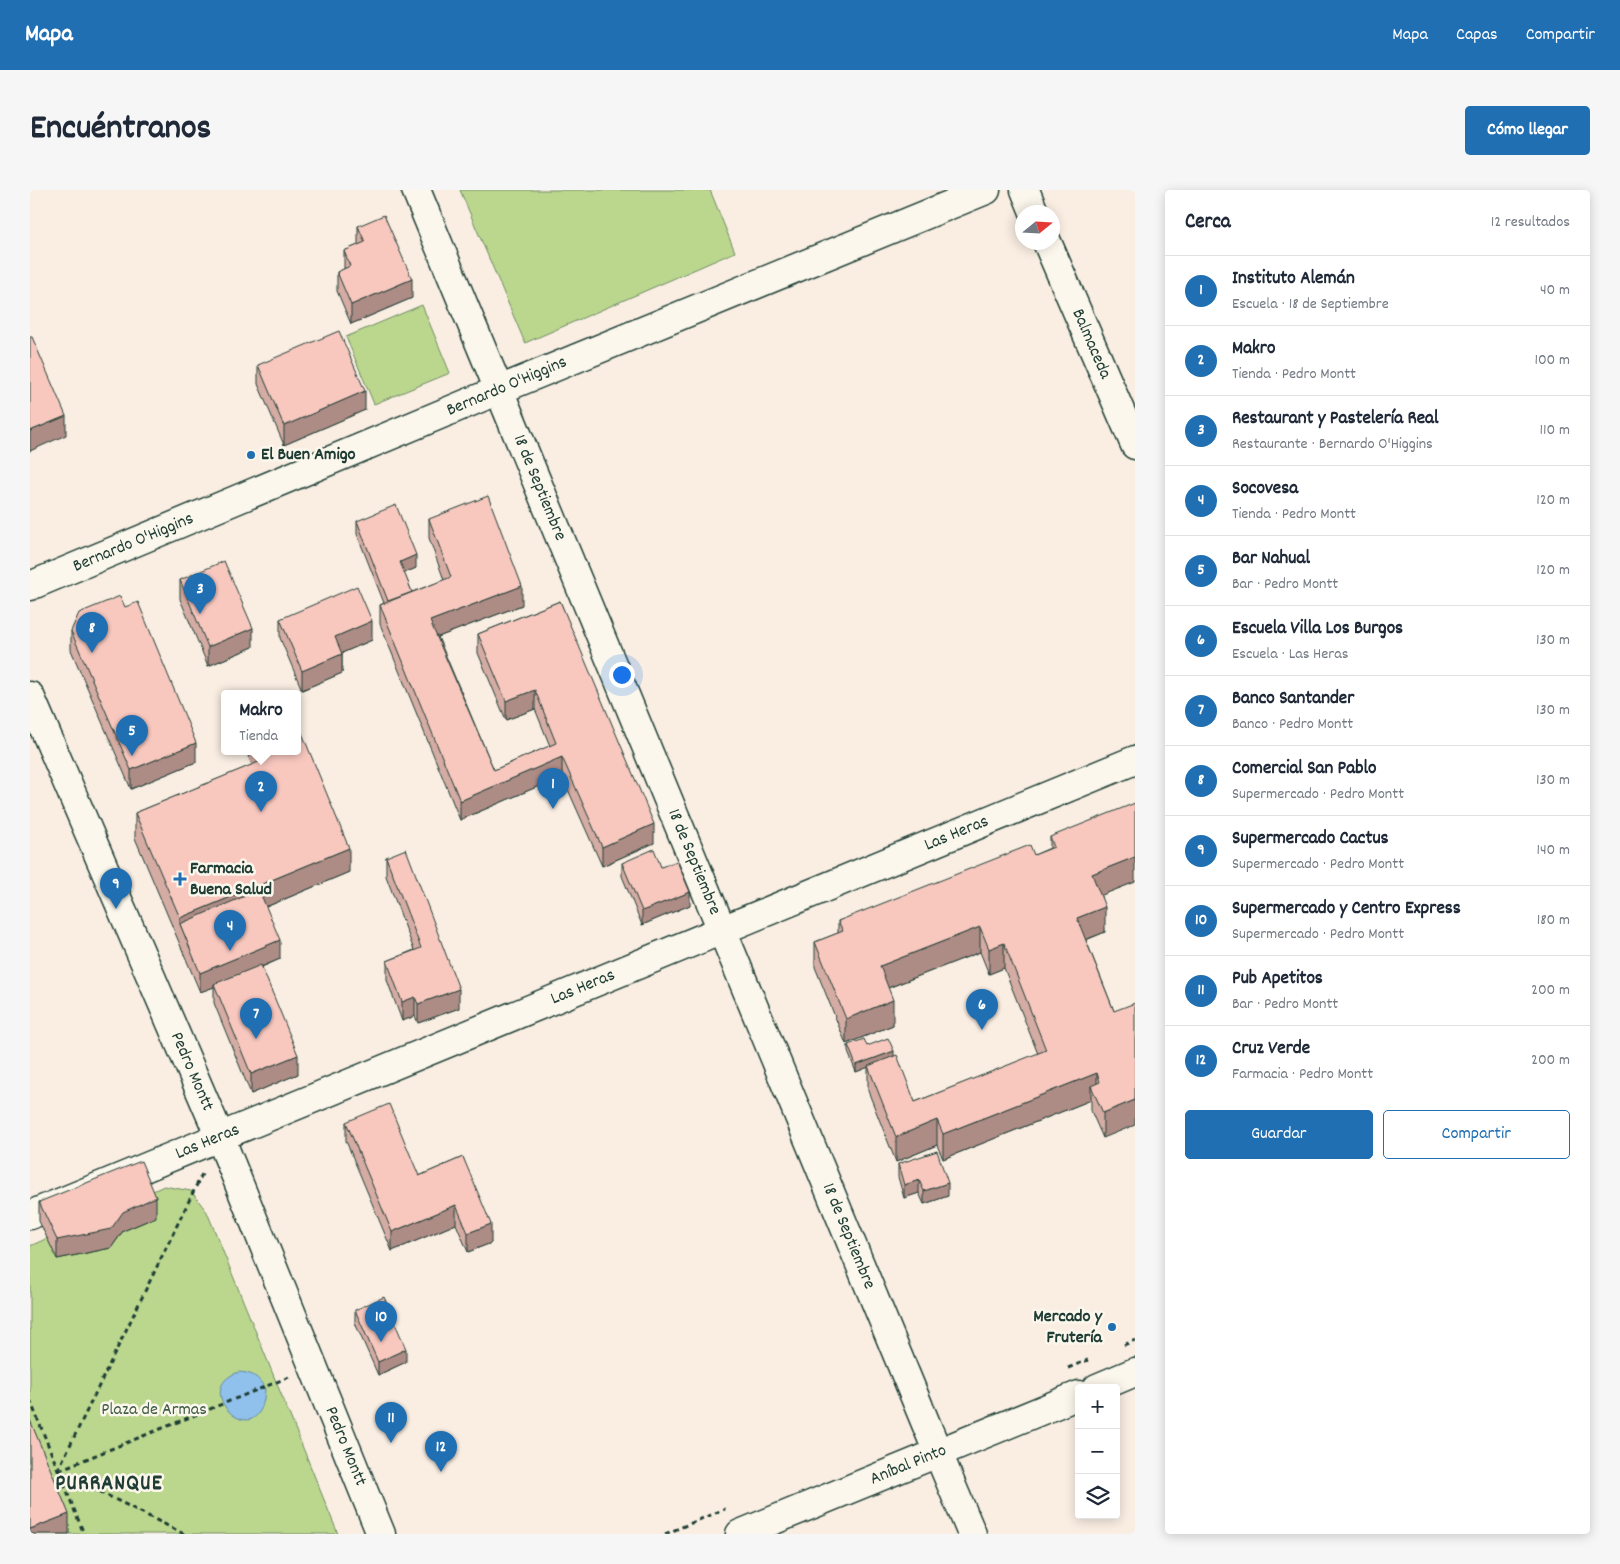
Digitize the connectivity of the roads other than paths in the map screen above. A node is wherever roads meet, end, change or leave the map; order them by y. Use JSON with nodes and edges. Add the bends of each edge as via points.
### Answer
{"nodes":[{"id":1,"x":416,"y":190,"type":"edge"},
{"id":2,"x":986,"y":190,"type":"edge"},
{"id":3,"x":1025,"y":190,"type":"edge"},
{"id":4,"x":1031,"y":205,"type":"edge"},
{"id":5,"x":1050,"y":250,"type":"edge"},
{"id":6,"x":499,"y":390,"type":"junction"},
{"id":7,"x":1135,"y":445,"type":"edge"},
{"id":8,"x":30,"y":586,"type":"edge"},
{"id":9,"x":30,"y":696,"type":"edge"},
{"id":10,"x":1135,"y":760,"type":"edge"},
{"id":11,"x":722,"y":931,"type":"junction"},
{"id":12,"x":220,"y":1137,"type":"junction"},
{"id":13,"x":30,"y":1214,"type":"edge"},
{"id":14,"x":1135,"y":1372,"type":"edge"},
{"id":15,"x":1107,"y":1384,"type":"edge"},
{"id":16,"x":1075,"y":1397,"type":"edge"},
{"id":17,"x":938,"y":1453,"type":"junction"},
{"id":18,"x":381,"y":1534,"type":"edge"},
{"id":19,"x":740,"y":1534,"type":"edge"},
{"id":20,"x":972,"y":1534,"type":"edge"}],
"edges":[{"from":1,"to":6,"type":"street","name":"18 de Septiembre"},
{"from":2,"to":6,"type":"street","name":"Bernardo O'Higgins"},
{"from":3,"to":4,"type":"street"},
{"from":5,"to":7,"type":"street","name":"Balmaceda"},
{"from":6,"to":8,"type":"street","name":"Bernardo O'Higgins"},
{"from":6,"to":11,"type":"street","name":"18 de Septiembre"},
{"from":9,"to":12,"type":"street","name":"Pedro Montt"},
{"from":10,"to":11,"type":"street","name":"Las Heras"},
{"from":11,"to":12,"type":"street","name":"Las Heras"},
{"from":11,"to":17,"type":"street","name":"18 de Septiembre"},
{"from":12,"to":13,"type":"street","name":"Las Heras"},
{"from":12,"to":18,"type":"street","name":"Pedro Montt"},
{"from":14,"to":15,"type":"street"},
{"from":16,"to":17,"type":"street","name":"Aníbal Pinto"},
{"from":17,"to":19,"type":"street","name":"Aníbal Pinto"},
{"from":17,"to":20,"type":"street","name":"18 de Septiembre"}]}
